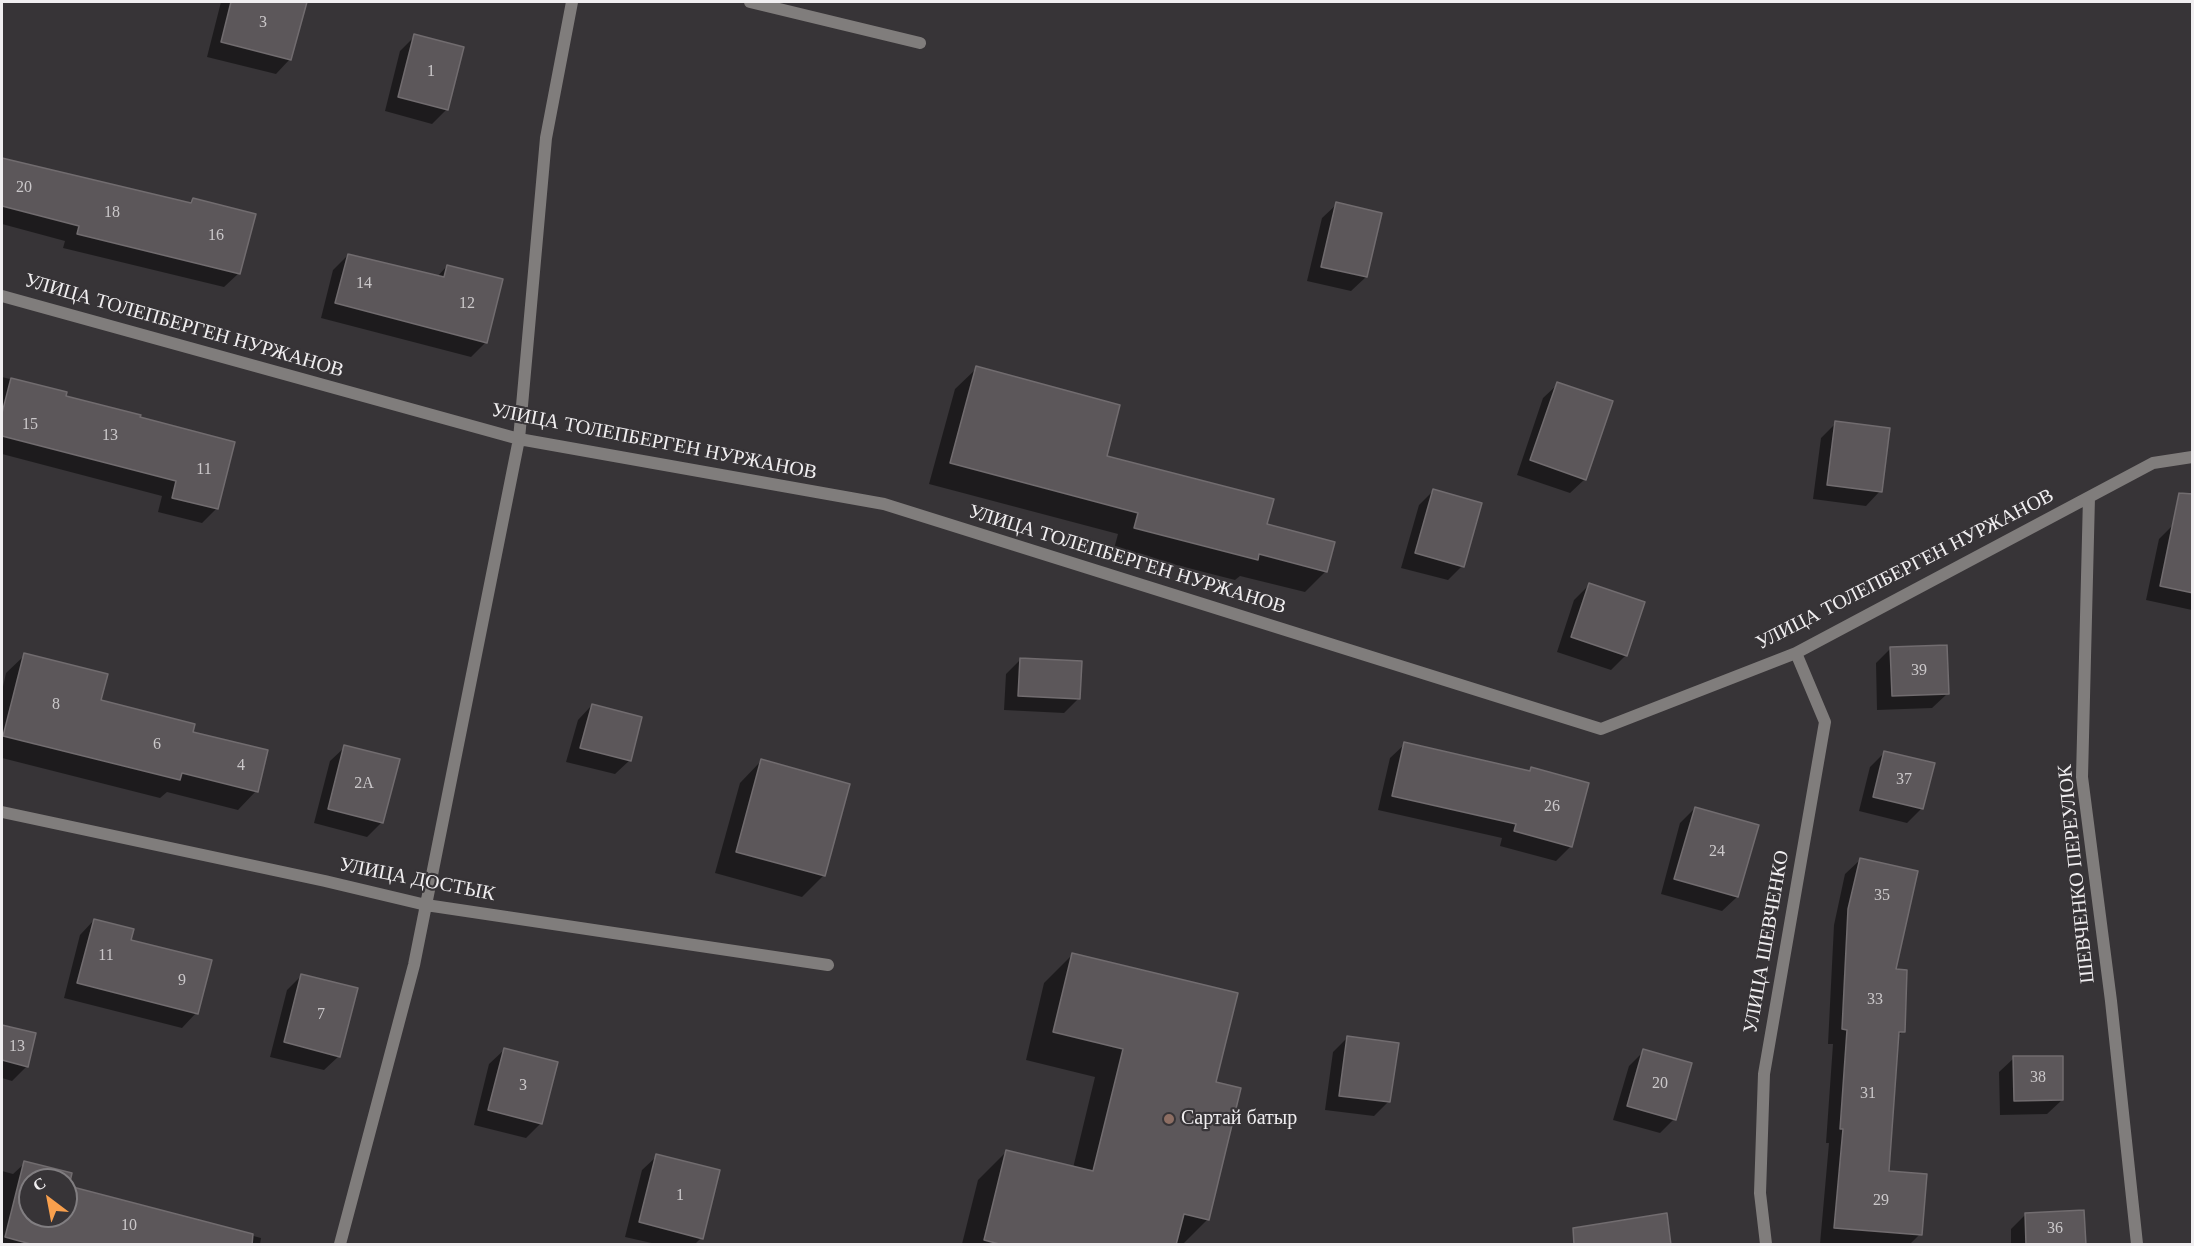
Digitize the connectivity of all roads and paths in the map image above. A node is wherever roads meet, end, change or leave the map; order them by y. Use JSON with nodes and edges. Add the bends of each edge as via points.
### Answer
{"nodes":[{"id":1,"x":572,"y":2,"type":"edge"},
{"id":2,"x":750,"y":2,"type":"edge"},
{"id":3,"x":920,"y":43,"type":"dead end"},
{"id":4,"x":2,"y":296,"type":"edge"},
{"id":5,"x":519,"y":439,"type":"junction"},
{"id":6,"x":2193,"y":457,"type":"edge"},
{"id":7,"x":2089,"y":497,"type":"junction"},
{"id":8,"x":1796,"y":653,"type":"junction"},
{"id":9,"x":2,"y":812,"type":"edge"},
{"id":10,"x":426,"y":905,"type":"junction"},
{"id":11,"x":828,"y":965,"type":"dead end"},
{"id":12,"x":340,"y":1245,"type":"edge"},
{"id":13,"x":1766,"y":1245,"type":"edge"},
{"id":14,"x":2137,"y":1245,"type":"edge"}],
"edges":[{"from":1,"to":5,"type":"street","via":[[546,138]]},
{"from":2,"to":3,"type":"street"},
{"from":4,"to":5,"type":"street","name":"УЛИЦА ТОЛЕПБЕРГЕН НУРЖАНОВ"},
{"from":5,"to":8,"type":"street","name":"УЛИЦА ТОЛЕПБЕРГЕН НУРЖАНОВ","via":[[884,504],[1601,729]]},
{"from":5,"to":10,"type":"street"},
{"from":6,"to":7,"type":"street","name":"УЛИЦА ТОЛЕПБЕРГЕН НУРЖАНОВ","via":[[2153,463]]},
{"from":7,"to":8,"type":"street","name":"УЛИЦА ТОЛЕПБЕРГЕН НУРЖАНОВ"},
{"from":7,"to":14,"type":"street","name":"ШЕВЧЕНКО ПЕРЕУЛОК","via":[[2082,777]]},
{"from":8,"to":13,"type":"street","name":"УЛИЦА ШЕВЧЕНКО","via":[[1825,722],[1764,1074],[1760,1193]]},
{"from":9,"to":10,"type":"street","name":"УЛИЦА ДОСТЫК"},
{"from":10,"to":11,"type":"street","name":"УЛИЦА ДОСТЫК"},
{"from":10,"to":12,"type":"street"}]}
